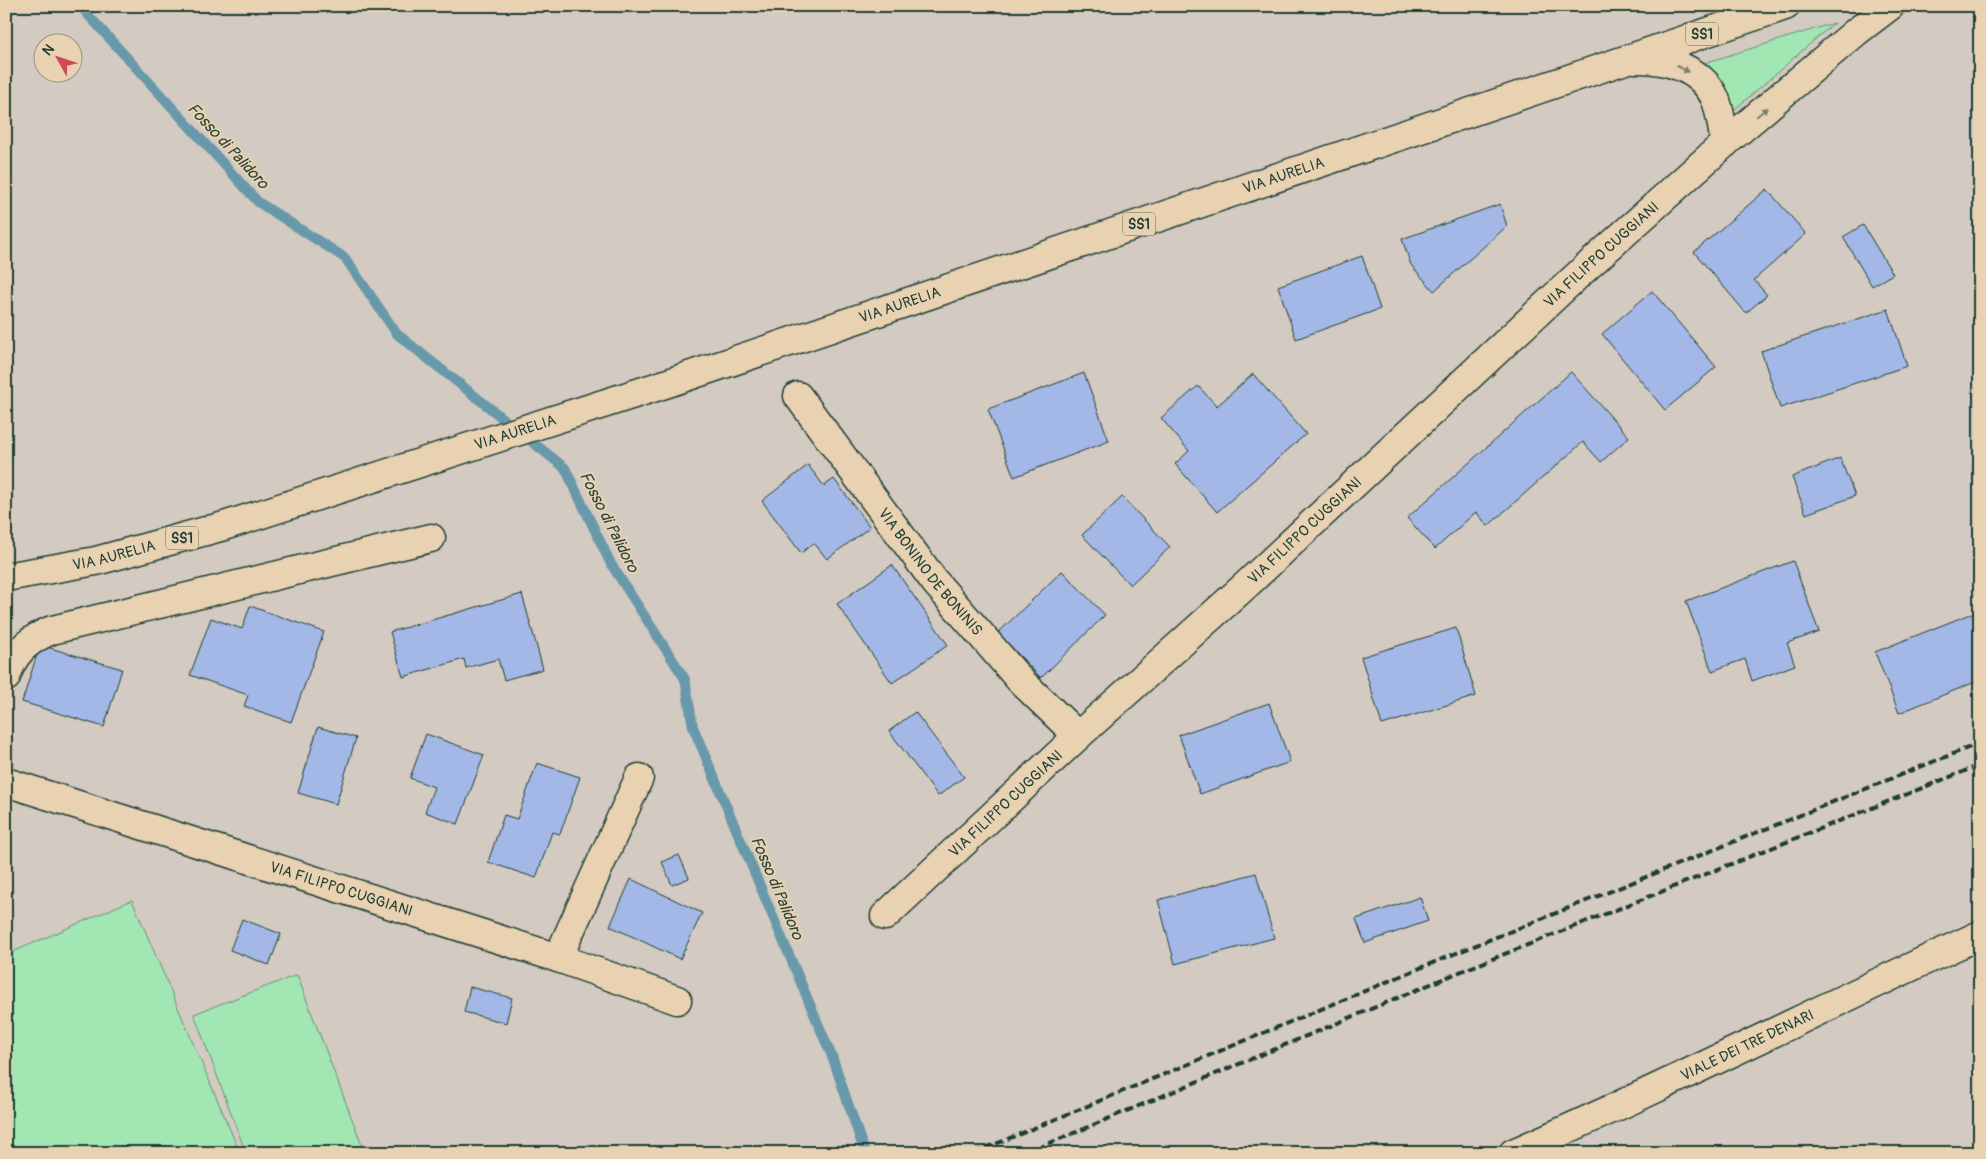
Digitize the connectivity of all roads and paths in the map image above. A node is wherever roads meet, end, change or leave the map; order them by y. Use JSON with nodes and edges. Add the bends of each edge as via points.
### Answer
{"nodes":[{"id":1,"x":1785,"y":6,"type":"edge"},
{"id":2,"x":1890,"y":6,"type":"edge"},
{"id":3,"x":1619,"y":62,"type":"junction"},
{"id":4,"x":1725,"y":144,"type":"junction"},
{"id":5,"x":798,"y":396,"type":"dead end"},
{"id":6,"x":431,"y":538,"type":"dead end"},
{"id":7,"x":6,"y":577,"type":"edge"},
{"id":8,"x":6,"y":677,"type":"edge"},
{"id":9,"x":1078,"y":736,"type":"junction"},
{"id":10,"x":639,"y":778,"type":"dead end"},
{"id":11,"x":6,"y":782,"type":"edge"},
{"id":12,"x":885,"y":916,"type":"dead end"},
{"id":13,"x":1980,"y":934,"type":"edge"},
{"id":14,"x":558,"y":958,"type":"junction"},
{"id":15,"x":677,"y":1000,"type":"dead end"},
{"id":16,"x":1513,"y":1153,"type":"edge"}],
"edges":[{"from":1,"to":3,"type":"street","name":"VIA AURELIA","number":"SS1"},
{"from":4,"to":2,"type":"street","name":"VIA FILIPPO CUGGIANI","one_way":true},
{"from":3,"to":4,"type":"street","one_way":true,"via":[[1644,59],[1663,62],[1685,69],[1703,81],[1715,98]]},
{"from":3,"to":7,"type":"street","name":"VIA AURELIA","number":"SS1","via":[[659,386],[224,526],[86,563]]},
{"from":4,"to":9,"type":"street","name":"VIA FILIPPO CUGGIANI","via":[[1579,274],[1245,586]]},
{"from":5,"to":9,"type":"street","name":"VIA BONINO DE BONINIS","via":[[952,603],[1021,681]]},
{"from":6,"to":8,"type":"street","via":[[52,630],[38,636],[20,651]]},
{"from":9,"to":12,"type":"street","name":"VIA FILIPPO CUGGIANI"},
{"from":10,"to":14,"type":"street"},
{"from":11,"to":14,"type":"street","name":"VIA FILIPPO CUGGIANI"},
{"from":13,"to":16,"type":"street","name":"VIALE DEI TRE DENARI","via":[[1684,1077]]},
{"from":14,"to":15,"type":"street","name":"VIA FILIPPO CUGGIANI"}]}
